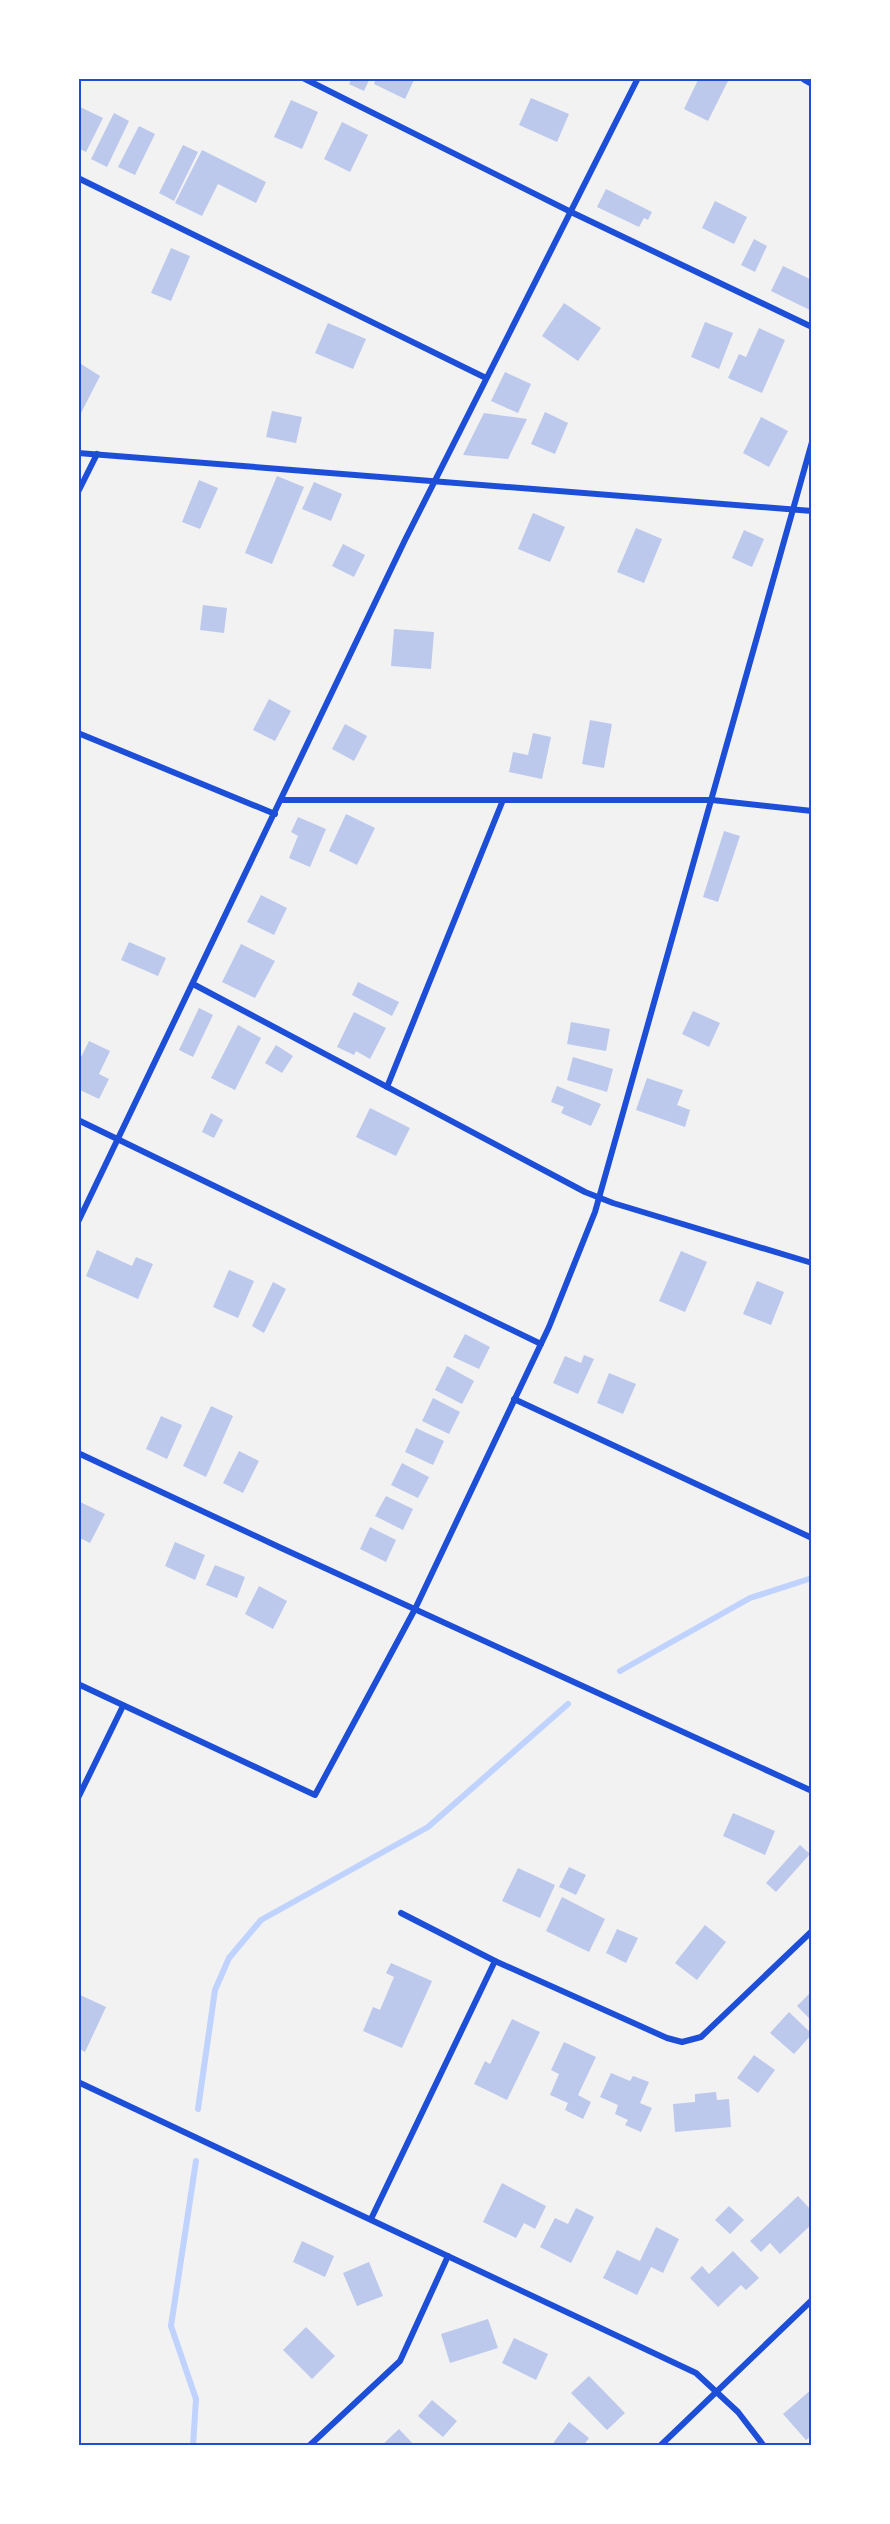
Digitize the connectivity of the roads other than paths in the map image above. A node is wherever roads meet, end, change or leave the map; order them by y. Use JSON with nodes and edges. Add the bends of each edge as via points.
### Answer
{"nodes":[{"id":1,"x":303,"y":78,"type":"edge"},
{"id":2,"x":638,"y":78,"type":"edge"},
{"id":3,"x":804,"y":78,"type":"edge"},
{"id":4,"x":812,"y":82,"type":"edge"},
{"id":5,"x":78,"y":178,"type":"edge"},
{"id":6,"x":571,"y":212,"type":"junction"},
{"id":7,"x":812,"y":327,"type":"edge"},
{"id":8,"x":486,"y":378,"type":"junction"},
{"id":9,"x":812,"y":442,"type":"edge"},
{"id":10,"x":78,"y":453,"type":"edge"},
{"id":11,"x":97,"y":454,"type":"junction"},
{"id":12,"x":435,"y":480,"type":"junction"},
{"id":13,"x":78,"y":492,"type":"edge"},
{"id":14,"x":793,"y":509,"type":"junction"},
{"id":15,"x":812,"y":511,"type":"edge"},
{"id":16,"x":78,"y":733,"type":"edge"},
{"id":17,"x":282,"y":800,"type":"junction"},
{"id":18,"x":503,"y":800,"type":"junction"},
{"id":19,"x":712,"y":800,"type":"junction"},
{"id":20,"x":812,"y":811,"type":"edge"},
{"id":21,"x":275,"y":814,"type":"junction"},
{"id":22,"x":193,"y":984,"type":"junction"},
{"id":23,"x":387,"y":1087,"type":"junction"},
{"id":24,"x":78,"y":1120,"type":"edge"},
{"id":25,"x":118,"y":1140,"type":"junction"},
{"id":26,"x":599,"y":1198,"type":"junction"},
{"id":27,"x":78,"y":1222,"type":"edge"},
{"id":28,"x":812,"y":1263,"type":"edge"},
{"id":29,"x":540,"y":1344,"type":"junction"},
{"id":30,"x":514,"y":1399,"type":"junction"},
{"id":31,"x":78,"y":1453,"type":"edge"},
{"id":32,"x":812,"y":1538,"type":"edge"},
{"id":33,"x":415,"y":1609,"type":"junction"},
{"id":34,"x":78,"y":1684,"type":"edge"},
{"id":35,"x":123,"y":1706,"type":"junction"},
{"id":36,"x":812,"y":1791,"type":"edge"},
{"id":37,"x":78,"y":1798,"type":"edge"},
{"id":38,"x":401,"y":1913,"type":"dead end"},
{"id":39,"x":812,"y":1931,"type":"edge"},
{"id":40,"x":495,"y":1961,"type":"junction"},
{"id":41,"x":78,"y":2082,"type":"edge"},
{"id":42,"x":371,"y":2219,"type":"junction"},
{"id":43,"x":448,"y":2256,"type":"junction"},
{"id":44,"x":812,"y":2300,"type":"edge"},
{"id":45,"x":717,"y":2392,"type":"junction"},
{"id":46,"x":309,"y":2446,"type":"edge"},
{"id":47,"x":660,"y":2446,"type":"edge"},
{"id":48,"x":764,"y":2446,"type":"edge"}],
"edges":[{"from":1,"to":6,"type":"street"},
{"from":2,"to":6,"type":"street"},
{"from":3,"to":4,"type":"street"},
{"from":5,"to":8,"type":"street"},
{"from":6,"to":7,"type":"street"},
{"from":6,"to":8,"type":"street"},
{"from":8,"to":12,"type":"street"},
{"from":9,"to":14,"type":"street"},
{"from":10,"to":11,"type":"street"},
{"from":11,"to":12,"type":"street"},
{"from":11,"to":13,"type":"street"},
{"from":12,"to":14,"type":"street"},
{"from":12,"to":17,"type":"street"},
{"from":14,"to":15,"type":"street"},
{"from":14,"to":19,"type":"street"},
{"from":16,"to":21,"type":"street"},
{"from":17,"to":18,"type":"street"},
{"from":17,"to":21,"type":"street"},
{"from":18,"to":19,"type":"street"},
{"from":18,"to":23,"type":"street"},
{"from":19,"to":20,"type":"street"},
{"from":19,"to":26,"type":"street"},
{"from":21,"to":22,"type":"street"},
{"from":22,"to":23,"type":"street"},
{"from":22,"to":25,"type":"street"},
{"from":23,"to":26,"type":"street"},
{"from":24,"to":25,"type":"street"},
{"from":25,"to":27,"type":"street"},
{"from":25,"to":29,"type":"street"},
{"from":26,"to":28,"type":"street"},
{"from":26,"to":29,"type":"street"},
{"from":29,"to":30,"type":"street"},
{"from":30,"to":32,"type":"street"},
{"from":30,"to":33,"type":"street"},
{"from":31,"to":33,"type":"street"},
{"from":33,"to":35,"type":"street","via":[[315,1795]]},
{"from":33,"to":36,"type":"street"},
{"from":34,"to":35,"type":"street"},
{"from":35,"to":37,"type":"street"},
{"from":38,"to":40,"type":"street"},
{"from":39,"to":40,"type":"street","via":[[701,2037],[682,2042]]},
{"from":40,"to":42,"type":"street"},
{"from":41,"to":42,"type":"street"},
{"from":42,"to":43,"type":"street"},
{"from":43,"to":45,"type":"street","via":[[696,2373]]},
{"from":43,"to":46,"type":"street","via":[[400,2361]]},
{"from":44,"to":45,"type":"street"},
{"from":45,"to":47,"type":"street"},
{"from":45,"to":48,"type":"street"}]}
